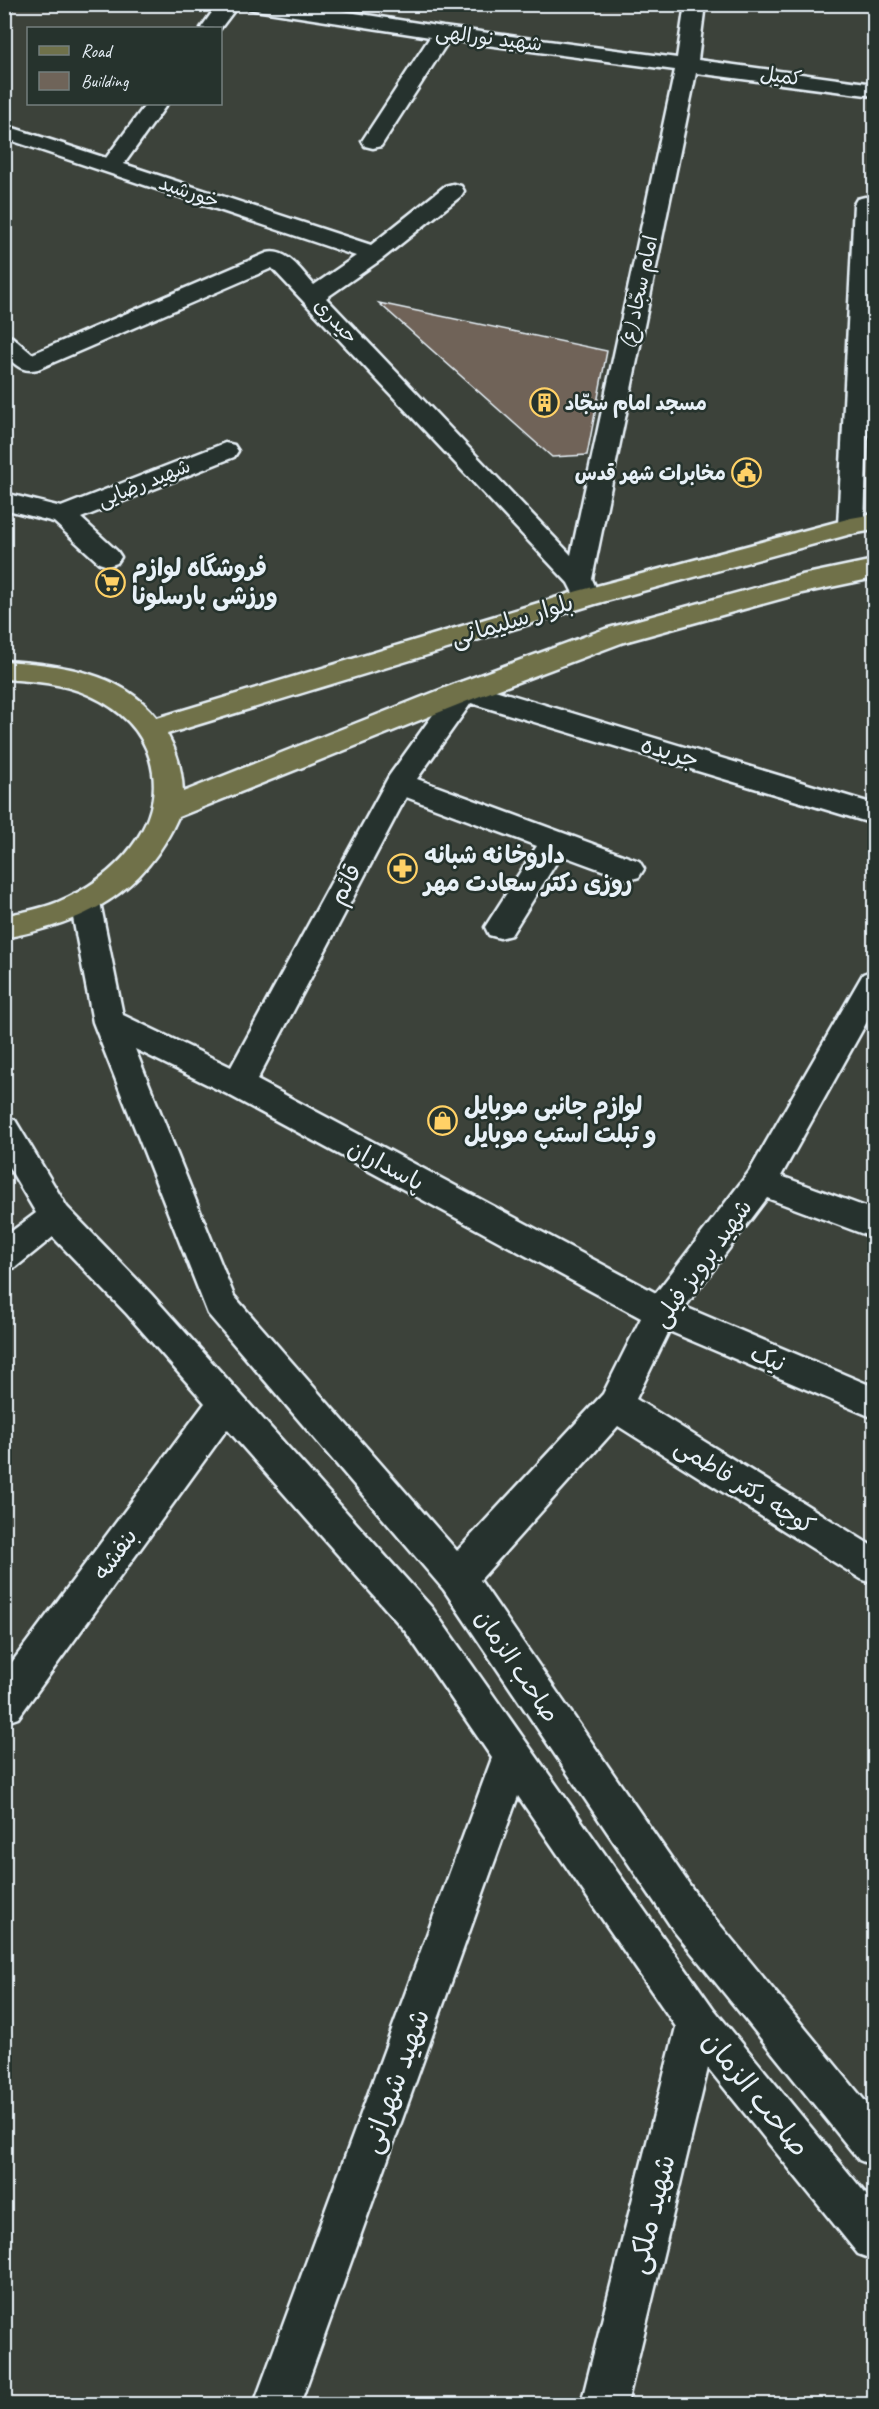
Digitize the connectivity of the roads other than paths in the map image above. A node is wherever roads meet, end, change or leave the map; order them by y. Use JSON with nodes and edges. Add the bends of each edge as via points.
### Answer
{"nodes":[{"id":1,"x":229,"y":4,"type":"edge"},
{"id":2,"x":255,"y":4,"type":"edge"},
{"id":3,"x":696,"y":4,"type":"edge"},
{"id":4,"x":212,"y":27,"type":"edge"},
{"id":5,"x":443,"y":33,"type":"junction"},
{"id":6,"x":687,"y":63,"type":"junction"},
{"id":7,"x":874,"y":90,"type":"edge"},
{"id":8,"x":156,"y":105,"type":"edge"},
{"id":9,"x":4,"y":132,"type":"edge"},
{"id":10,"x":373,"y":141,"type":"dead end"},
{"id":11,"x":111,"y":166,"type":"junction"},
{"id":12,"x":453,"y":191,"type":"dead end"},
{"id":13,"x":874,"y":205,"type":"edge"},
{"id":14,"x":374,"y":254,"type":"junction"},
{"id":15,"x":313,"y":296,"type":"junction"},
{"id":16,"x":4,"y":342,"type":"edge"},
{"id":17,"x":225,"y":451,"type":"dead end"},
{"id":18,"x":4,"y":501,"type":"edge"},
{"id":19,"x":63,"y":516,"type":"junction"},
{"id":20,"x":863,"y":524,"type":"edge"},
{"id":21,"x":108,"y":557,"type":"dead end"},
{"id":22,"x":874,"y":568,"type":"edge"},
{"id":23,"x":583,"y":588,"type":"junction"},
{"id":24,"x":4,"y":670,"type":"edge"},
{"id":25,"x":465,"y":691,"type":"junction"},
{"id":26,"x":152,"y":729,"type":"junction"},
{"id":27,"x":399,"y":783,"type":"junction"},
{"id":28,"x":167,"y":810,"type":"junction"},
{"id":29,"x":874,"y":814,"type":"edge"},
{"id":30,"x":556,"y":840,"type":"junction"},
{"id":31,"x":629,"y":869,"type":"dead end"},
{"id":32,"x":86,"y":902,"type":"junction"},
{"id":33,"x":4,"y":927,"type":"edge"},
{"id":34,"x":500,"y":927,"type":"dead end"},
{"id":35,"x":874,"y":982,"type":"edge"},
{"id":36,"x":109,"y":1022,"type":"junction"},
{"id":37,"x":167,"y":1051,"type":"junction"},
{"id":38,"x":130,"y":1077,"type":"junction"},
{"id":39,"x":238,"y":1085,"type":"junction"},
{"id":40,"x":4,"y":1129,"type":"edge"},
{"id":41,"x":761,"y":1182,"type":"junction"},
{"id":42,"x":55,"y":1217,"type":"junction"},
{"id":43,"x":874,"y":1224,"type":"edge"},
{"id":44,"x":4,"y":1257,"type":"edge"},
{"id":45,"x":661,"y":1312,"type":"junction"},
{"id":46,"x":874,"y":1403,"type":"edge"},
{"id":47,"x":225,"y":1404,"type":"junction"},
{"id":48,"x":615,"y":1405,"type":"junction"},
{"id":49,"x":874,"y":1567,"type":"edge"},
{"id":50,"x":457,"y":1578,"type":"junction"},
{"id":51,"x":4,"y":1705,"type":"edge"},
{"id":52,"x":512,"y":1757,"type":"junction"},
{"id":53,"x":698,"y":2023,"type":"junction"},
{"id":54,"x":874,"y":2145,"type":"edge"},
{"id":55,"x":874,"y":2238,"type":"edge"},
{"id":56,"x":277,"y":2404,"type":"edge"},
{"id":57,"x":604,"y":2404,"type":"edge"}],
"edges":[{"from":1,"to":4,"type":"street"},
{"from":2,"to":5,"type":"street","name":"شهید نورالهی"},
{"from":3,"to":6,"type":"street","name":"امام سجّاد (ع)"},
{"from":5,"to":6,"type":"street","name":"شهید نورالهی"},
{"from":5,"to":10,"type":"street"},
{"from":6,"to":7,"type":"street","name":"کمیل"},
{"from":6,"to":23,"type":"street","name":"امام سجّاد (ع)"},
{"from":8,"to":11,"type":"street"},
{"from":9,"to":11,"type":"street","name":"خورشید"},
{"from":11,"to":14,"type":"street","name":"خورشید"},
{"from":12,"to":14,"type":"street"},
{"from":13,"to":20,"type":"street","via":[[864,204]]},
{"from":14,"to":15,"type":"street"},
{"from":15,"to":16,"type":"street","name":"حیدری","via":[[275,258],[29,364]]},
{"from":15,"to":23,"type":"street","name":"حیدری"},
{"from":17,"to":19,"type":"street","name":"شهید رضایی"},
{"from":18,"to":19,"type":"street"},
{"from":19,"to":21,"type":"street"},
{"from":20,"to":23,"type":"main road","name":"بلوار سلیمانی"},
{"from":22,"to":25,"type":"main road","name":"بلوار سلیمانی","via":[[615,635]]},
{"from":23,"to":26,"type":"main road","name":"بلوار سلیمانی"},
{"from":24,"to":26,"type":"main road","via":[[51,673],[91,684],[126,704]]},
{"from":25,"to":27,"type":"street","name":"قائم"},
{"from":25,"to":28,"type":"main road","name":"بلوار سلیمانی"},
{"from":25,"to":29,"type":"street","name":"جریده"},
{"from":26,"to":28,"type":"main road","via":[[169,767]]},
{"from":27,"to":30,"type":"street"},
{"from":27,"to":39,"type":"street","name":"قائم"},
{"from":28,"to":32,"type":"main road","via":[[151,844],[123,876]]},
{"from":30,"to":31,"type":"street"},
{"from":30,"to":34,"type":"street"},
{"from":32,"to":33,"type":"main road","via":[[39,920]]},
{"from":32,"to":36,"type":"street","name":"صاحب الزمان"},
{"from":35,"to":41,"type":"street","name":"شهید پرویز فیلی"},
{"from":36,"to":37,"type":"street","name":"پاسداران"},
{"from":36,"to":38,"type":"street","name":"صاحب الزمان"},
{"from":37,"to":38,"type":"street"},
{"from":37,"to":39,"type":"street","name":"پاسداران"},
{"from":38,"to":50,"type":"street","name":"صاحب الزمان","via":[[220,1304]]},
{"from":39,"to":45,"type":"street","name":"پاسداران"},
{"from":40,"to":42,"type":"street"},
{"from":41,"to":43,"type":"street"},
{"from":41,"to":45,"type":"street","name":"شهید پرویز فیلی"},
{"from":42,"to":44,"type":"street"},
{"from":42,"to":47,"type":"street","name":"صاحب الزمان","via":[[139,1304]]},
{"from":45,"to":46,"type":"street","name":"نیک"},
{"from":45,"to":48,"type":"street","name":"شهید پرویز فیلی"},
{"from":47,"to":51,"type":"street","name":"بنفشه"},
{"from":47,"to":52,"type":"street","name":"صاحب الزمان","via":[[419,1620]]},
{"from":48,"to":49,"type":"street","name":"کوچه دکتر فاطمی"},
{"from":48,"to":50,"type":"street","name":"شهید پرویز فیلی"},
{"from":50,"to":54,"type":"street","name":"صاحب الزمان","via":[[688,1917]]},
{"from":52,"to":53,"type":"street","name":"صاحب الزمان"},
{"from":52,"to":56,"type":"street","name":"شهید شهرانی"},
{"from":53,"to":55,"type":"street","name":"صاحب الزمان"},
{"from":53,"to":57,"type":"street","name":"شهید ملکی"}]}
